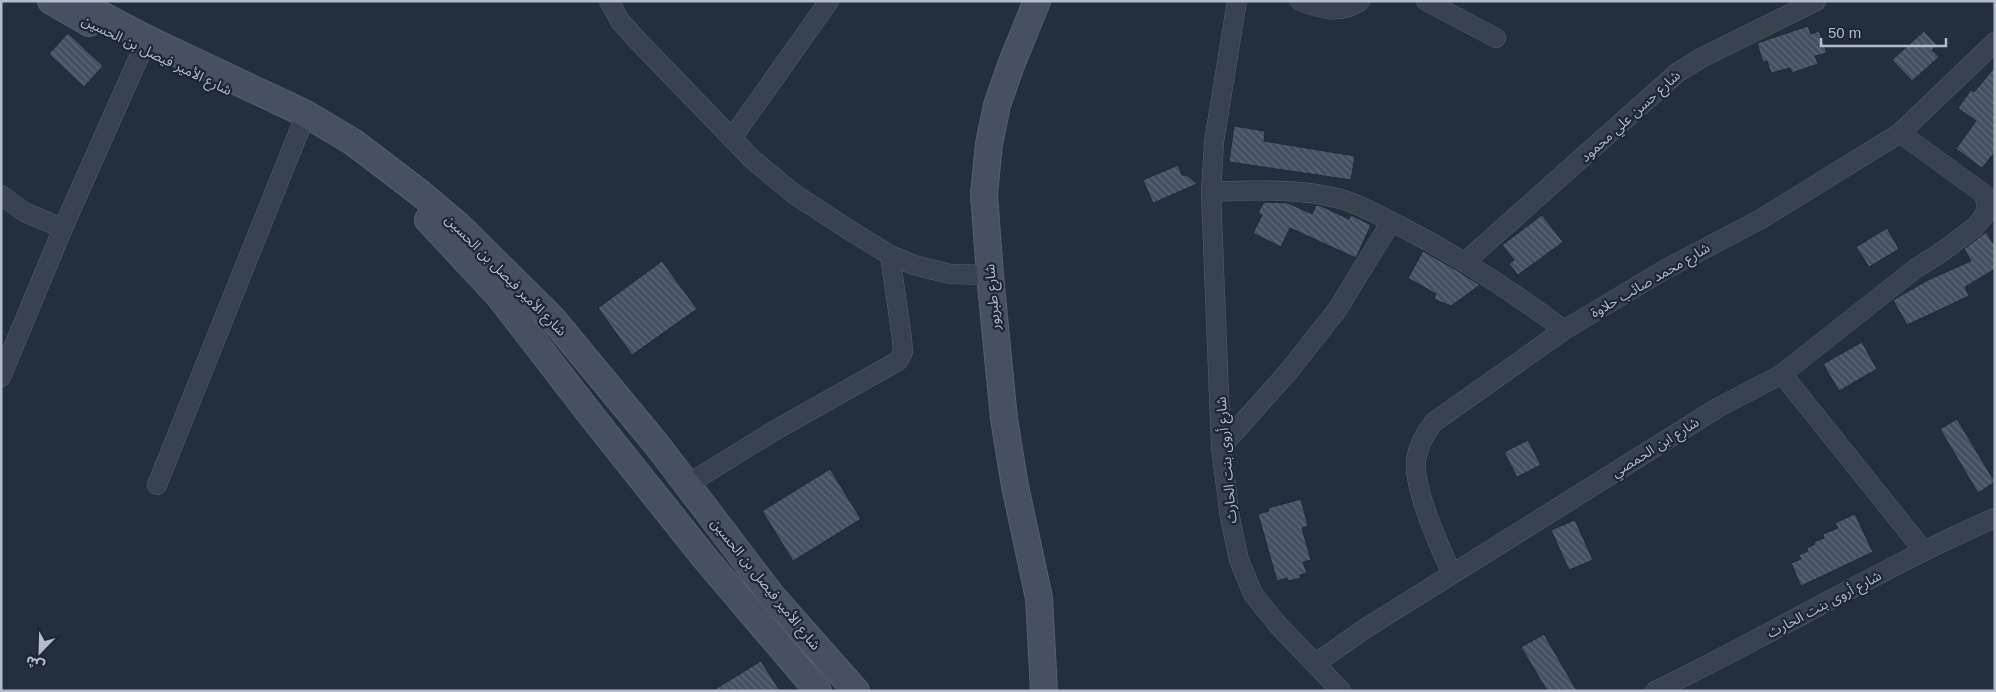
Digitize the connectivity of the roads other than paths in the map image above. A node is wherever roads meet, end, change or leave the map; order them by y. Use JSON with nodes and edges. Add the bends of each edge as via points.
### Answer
{"nodes":[{"id":1,"x":50,"y":1,"type":"edge"},
{"id":2,"x":75,"y":1,"type":"edge"},
{"id":3,"x":609,"y":1,"type":"edge"},
{"id":4,"x":829,"y":1,"type":"edge"},
{"id":5,"x":1037,"y":1,"type":"edge"},
{"id":6,"x":1237,"y":1,"type":"edge"},
{"id":7,"x":1300,"y":1,"type":"edge"},
{"id":8,"x":1360,"y":1,"type":"edge"},
{"id":9,"x":1426,"y":1,"type":"edge"},
{"id":10,"x":1816,"y":1,"type":"edge"},
{"id":11,"x":1496,"y":38,"type":"dead end"},
{"id":12,"x":1995,"y":42,"type":"edge"},
{"id":13,"x":144,"y":44,"type":"junction"},
{"id":14,"x":303,"y":120,"type":"junction"},
{"id":15,"x":1900,"y":133,"type":"junction"},
{"id":16,"x":732,"y":138,"type":"junction"},
{"id":17,"x":1989,"y":188,"type":"edge"},
{"id":18,"x":1211,"y":192,"type":"junction"},
{"id":19,"x":1,"y":196,"type":"edge"},
{"id":20,"x":1391,"y":222,"type":"junction"},
{"id":21,"x":63,"y":228,"type":"junction"},
{"id":22,"x":890,"y":255,"type":"junction"},
{"id":23,"x":1465,"y":262,"type":"junction"},
{"id":24,"x":990,"y":275,"type":"junction"},
{"id":25,"x":1564,"y":330,"type":"junction"},
{"id":26,"x":1782,"y":374,"type":"junction"},
{"id":27,"x":1,"y":377,"type":"edge"},
{"id":28,"x":624,"y":405,"type":"junction"},
{"id":29,"x":594,"y":419,"type":"junction"},
{"id":30,"x":1222,"y":447,"type":"junction"},
{"id":31,"x":688,"y":484,"type":"junction"},
{"id":32,"x":157,"y":485,"type":"dead end"},
{"id":33,"x":1995,"y":518,"type":"edge"},
{"id":34,"x":1923,"y":550,"type":"junction"},
{"id":35,"x":1452,"y":574,"type":"junction"},
{"id":36,"x":1039,"y":598,"type":"junction"},
{"id":37,"x":1316,"y":663,"type":"junction"},
{"id":38,"x":818,"y":691,"type":"edge"},
{"id":39,"x":856,"y":691,"type":"edge"},
{"id":40,"x":1044,"y":691,"type":"edge"},
{"id":41,"x":1059,"y":691,"type":"edge"},
{"id":42,"x":1341,"y":691,"type":"edge"},
{"id":43,"x":1655,"y":691,"type":"edge"}],
"edges":[{"from":1,"to":13,"type":"street","name":"شارع الأمير فيصل بن الحسين"},
{"from":2,"to":13,"type":"street","name":"شارع الأمير فيصل بن الحسين"},
{"from":3,"to":16,"type":"street","via":[[620,21]]},
{"from":4,"to":16,"type":"street"},
{"from":5,"to":24,"type":"street","name":"شارع طبربور","via":[[1010,65],[990,136],[984,194]]},
{"from":6,"to":18,"type":"street","name":"شارع أروى بنت الحارث","via":[[1214,142]]},
{"from":7,"to":8,"type":"street","via":[[1337,10],[1352,7]]},
{"from":9,"to":11,"type":"street"},
{"from":10,"to":23,"type":"street","name":"شارع حسن علي محمود","via":[[1676,73]]},
{"from":12,"to":15,"type":"street","name":"شارع محمد صائب حلاوة"},
{"from":13,"to":14,"type":"street","name":"شارع الأمير فيصل بن الحسين"},
{"from":13,"to":21,"type":"street"},
{"from":14,"to":28,"type":"street","name":"شارع الأمير فيصل بن الحسين","via":[[353,142],[459,226],[552,318]]},
{"from":14,"to":29,"type":"street","name":"شارع الأمير فيصل بن الحسين","via":[[383,181],[450,243],[499,296]]},
{"from":14,"to":32,"type":"street"},
{"from":15,"to":17,"type":"street"},
{"from":15,"to":25,"type":"street","name":"شارع محمد صائب حلاوة","via":[[1761,219],[1664,270]]},
{"from":16,"to":22,"type":"street","via":[[759,166],[794,194]]},
{"from":17,"to":26,"type":"street","name":"شارع ابن الحمصي","via":[[1987,208],[1975,227],[1915,269]]},
{"from":18,"to":20,"type":"street","via":[[1272,191],[1322,196],[1345,200]]},
{"from":18,"to":30,"type":"street","name":"شارع أروى بنت الحارث"},
{"from":19,"to":21,"type":"street","via":[[26,213]]},
{"from":20,"to":23,"type":"street"},
{"from":20,"to":30,"type":"street","via":[[1337,310]]},
{"from":21,"to":27,"type":"street"},
{"from":22,"to":24,"type":"street","via":[[932,271]]},
{"from":22,"to":31,"type":"street","via":[[903,352],[898,360]]},
{"from":23,"to":25,"type":"street"},
{"from":24,"to":36,"type":"street","name":"شارع طبربور","via":[[1008,445]]},
{"from":25,"to":35,"type":"street","name":"شارع محمد صائب حلاوة","via":[[1442,415],[1426,432],[1416,460],[1416,472],[1428,516]]},
{"from":26,"to":34,"type":"street"},
{"from":26,"to":35,"type":"street","name":"شارع ابن الحمصي","via":[[1720,407]]},
{"from":28,"to":29,"type":"street"},
{"from":28,"to":31,"type":"street","name":"شارع الأمير فيصل بن الحسين"},
{"from":29,"to":38,"type":"street","name":"شارع الأمير فيصل بن الحسين","via":[[704,557]]},
{"from":30,"to":37,"type":"street","name":"شارع أروى بنت الحارث","via":[[1234,544],[1245,577],[1263,608]]},
{"from":31,"to":39,"type":"street","name":"شارع الأمير فيصل بن الحسين","via":[[772,596]]},
{"from":33,"to":34,"type":"street","name":"شارع أروى بنت الحارث"},
{"from":34,"to":43,"type":"street","name":"شارع أروى بنت الحارث","via":[[1722,659]]},
{"from":35,"to":37,"type":"street","name":"شارع ابن الحمصي"},
{"from":36,"to":40,"type":"street","name":"شارع طبربور"},
{"from":36,"to":41,"type":"street","name":"شارع طبربور","via":[[1049,627]]},
{"from":37,"to":42,"type":"street","name":"شارع أروى بنت الحارث"}]}
